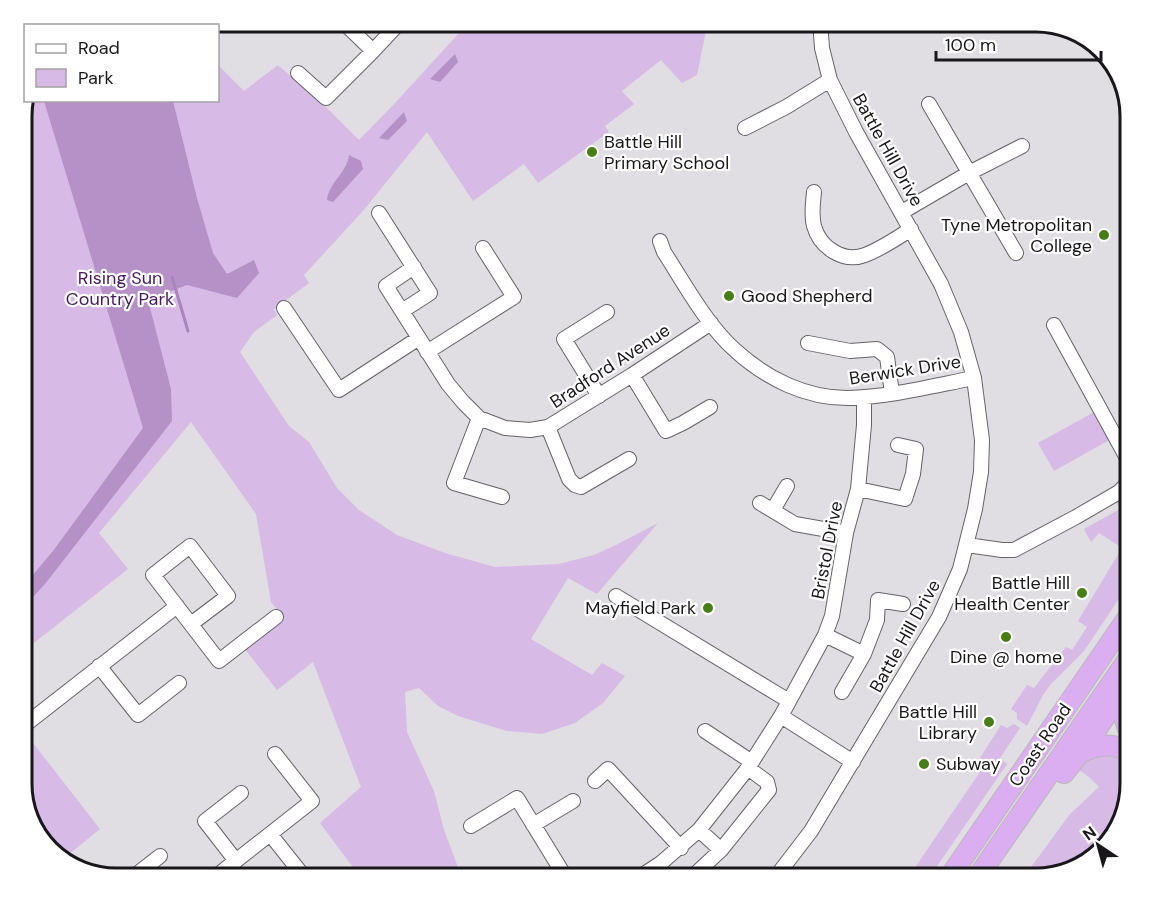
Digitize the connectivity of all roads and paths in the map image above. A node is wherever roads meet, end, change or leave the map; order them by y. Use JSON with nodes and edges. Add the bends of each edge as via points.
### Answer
{"nodes":[{"id":1,"x":353,"y":32,"type":"edge"},
{"id":2,"x":391,"y":32,"type":"edge"},
{"id":3,"x":821,"y":32,"type":"edge"},
{"id":4,"x":373,"y":51,"type":"junction"},
{"id":5,"x":298,"y":73,"type":"dead end"},
{"id":6,"x":830,"y":80,"type":"junction"},
{"id":7,"x":929,"y":104,"type":"dead end"},
{"id":8,"x":745,"y":128,"type":"dead end"},
{"id":9,"x":1022,"y":146,"type":"dead end"},
{"id":10,"x":969,"y":173,"type":"junction"},
{"id":11,"x":814,"y":192,"type":"dead end"},
{"id":12,"x":902,"y":212,"type":"junction"},
{"id":13,"x":378,"y":213,"type":"dead end"},
{"id":14,"x":911,"y":229,"type":"junction"},
{"id":15,"x":660,"y":241,"type":"dead end"},
{"id":16,"x":483,"y":248,"type":"dead end"},
{"id":17,"x":1016,"y":253,"type":"dead end"},
{"id":18,"x":414,"y":267,"type":"junction"},
{"id":19,"x":284,"y":308,"type":"dead end"},
{"id":20,"x":402,"y":311,"type":"junction"},
{"id":21,"x":607,"y":312,"type":"dead end"},
{"id":22,"x":711,"y":323,"type":"junction"},
{"id":23,"x":1054,"y":325,"type":"dead end"},
{"id":24,"x":419,"y":338,"type":"junction"},
{"id":25,"x":808,"y":343,"type":"dead end"},
{"id":26,"x":428,"y":352,"type":"junction"},
{"id":27,"x":632,"y":375,"type":"junction"},
{"id":28,"x":974,"y":378,"type":"junction"},
{"id":29,"x":892,"y":393,"type":"junction"},
{"id":30,"x":599,"y":396,"type":"junction"},
{"id":31,"x":864,"y":397,"type":"junction"},
{"id":32,"x":710,"y":407,"type":"dead end"},
{"id":33,"x":478,"y":418,"type":"junction"},
{"id":34,"x":548,"y":427,"type":"junction"},
{"id":35,"x":1120,"y":443,"type":"edge"},
{"id":36,"x":898,"y":445,"type":"dead end"},
{"id":37,"x":629,"y":459,"type":"dead end"},
{"id":38,"x":787,"y":486,"type":"dead end"},
{"id":39,"x":858,"y":489,"type":"junction"},
{"id":40,"x":1120,"y":491,"type":"edge"},
{"id":41,"x":502,"y":497,"type":"dead end"},
{"id":42,"x":760,"y":503,"type":"dead end"},
{"id":43,"x":773,"y":510,"type":"junction"},
{"id":44,"x":846,"y":533,"type":"junction"},
{"id":45,"x":967,"y":545,"type":"junction"},
{"id":46,"x":616,"y":596,"type":"dead end"},
{"id":47,"x":903,"y":604,"type":"dead end"},
{"id":48,"x":177,"y":606,"type":"junction"},
{"id":49,"x":276,"y":617,"type":"dead end"},
{"id":50,"x":191,"y":624,"type":"junction"},
{"id":51,"x":1120,"y":629,"type":"edge"},
{"id":52,"x":825,"y":635,"type":"junction"},
{"id":53,"x":864,"y":654,"type":"junction"},
{"id":54,"x":99,"y":666,"type":"junction"},
{"id":55,"x":1120,"y":671,"type":"edge"},
{"id":56,"x":179,"y":683,"type":"dead end"},
{"id":57,"x":842,"y":692,"type":"dead end"},
{"id":58,"x":1120,"y":694,"type":"edge"},
{"id":59,"x":789,"y":701,"type":"junction"},
{"id":60,"x":781,"y":716,"type":"junction"},
{"id":61,"x":32,"y":719,"type":"edge"},
{"id":62,"x":705,"y":731,"type":"dead end"},
{"id":63,"x":1120,"y":747,"type":"edge"},
{"id":64,"x":1080,"y":753,"type":"junction"},
{"id":65,"x":275,"y":754,"type":"dead end"},
{"id":66,"x":853,"y":762,"type":"junction"},
{"id":67,"x":750,"y":765,"type":"junction"},
{"id":68,"x":595,"y":781,"type":"dead end"},
{"id":69,"x":241,"y":793,"type":"dead end"},
{"id":70,"x":573,"y":801,"type":"dead end"},
{"id":71,"x":533,"y":825,"type":"junction"},
{"id":72,"x":471,"y":826,"type":"dead end"},
{"id":73,"x":699,"y":830,"type":"junction"},
{"id":74,"x":270,"y":834,"type":"junction"},
{"id":75,"x":681,"y":848,"type":"junction"},
{"id":76,"x":721,"y":850,"type":"junction"},
{"id":77,"x":160,"y":855,"type":"dead end"},
{"id":78,"x":236,"y":861,"type":"junction"},
{"id":79,"x":144,"y":868,"type":"edge"},
{"id":80,"x":227,"y":868,"type":"edge"},
{"id":81,"x":297,"y":868,"type":"edge"},
{"id":82,"x":560,"y":868,"type":"edge"},
{"id":83,"x":653,"y":868,"type":"edge"},
{"id":84,"x":702,"y":868,"type":"edge"},
{"id":85,"x":783,"y":868,"type":"edge"},
{"id":86,"x":956,"y":868,"type":"edge"},
{"id":87,"x":984,"y":868,"type":"edge"},
{"id":88,"x":993,"y":868,"type":"edge"}],
"edges":[{"from":1,"to":4,"type":"street"},
{"from":2,"to":4,"type":"street"},
{"from":3,"to":6,"type":"street","name":"Battle Hill Drive"},
{"from":4,"to":5,"type":"street","via":[[326,98]]},
{"from":6,"to":8,"type":"street"},
{"from":6,"to":12,"type":"street","name":"Battle Hill Drive"},
{"from":7,"to":10,"type":"street"},
{"from":9,"to":10,"type":"street"},
{"from":10,"to":12,"type":"street"},
{"from":10,"to":17,"type":"street"},
{"from":11,"to":14,"type":"street","via":[[814,227],[835,254],[865,255]]},
{"from":12,"to":14,"type":"street","name":"Battle Hill Drive"},
{"from":13,"to":18,"type":"street"},
{"from":14,"to":28,"type":"street","name":"Battle Hill Drive","via":[[941,284]]},
{"from":15,"to":22,"type":"street","name":"Berwick Drive"},
{"from":16,"to":26,"type":"street","via":[[514,297]]},
{"from":18,"to":20,"type":"street","name":"Bradford Avenue","via":[[386,286]]},
{"from":18,"to":20,"type":"street","via":[[430,293]]},
{"from":19,"to":24,"type":"street","via":[[339,390]]},
{"from":20,"to":24,"type":"street","name":"Bradford Avenue"},
{"from":21,"to":30,"type":"street","via":[[564,339]]},
{"from":22,"to":27,"type":"street","name":"Bradford Avenue"},
{"from":22,"to":31,"type":"street","name":"Berwick Drive","via":[[735,351],[779,382],[809,393]]},
{"from":23,"to":35,"type":"street"},
{"from":24,"to":26,"type":"street","name":"Bradford Avenue"},
{"from":25,"to":29,"type":"street","via":[[850,351],[877,349],[887,357]]},
{"from":26,"to":33,"type":"street","name":"Bradford Avenue","via":[[448,384]]},
{"from":27,"to":30,"type":"street","name":"Bradford Avenue"},
{"from":27,"to":32,"type":"street","via":[[666,431]]},
{"from":28,"to":29,"type":"street","name":"Berwick Drive"},
{"from":28,"to":45,"type":"street","name":"Battle Hill Drive","via":[[982,454]]},
{"from":29,"to":31,"type":"street","name":"Berwick Drive"},
{"from":30,"to":34,"type":"street","name":"Bradford Avenue"},
{"from":31,"to":39,"type":"street","name":"Bristol Drive"},
{"from":33,"to":34,"type":"street","name":"Bradford Avenue","via":[[505,428]]},
{"from":33,"to":41,"type":"street","via":[[454,483]]},
{"from":34,"to":37,"type":"street","via":[[575,485],[581,487]]},
{"from":36,"to":39,"type":"street","via":[[916,449],[905,499]]},
{"from":38,"to":43,"type":"street"},
{"from":39,"to":44,"type":"street","name":"Bristol Drive"},
{"from":40,"to":45,"type":"street","via":[[1014,550]]},
{"from":42,"to":43,"type":"street"},
{"from":43,"to":44,"type":"street","via":[[795,524]]},
{"from":44,"to":52,"type":"street","name":"Bristol Drive","via":[[832,616]]},
{"from":45,"to":66,"type":"street","name":"Battle Hill Drive","via":[[939,617]]},
{"from":46,"to":59,"type":"street"},
{"from":47,"to":53,"type":"street","via":[[878,600],[877,620]]},
{"from":48,"to":50,"type":"street"},
{"from":48,"to":50,"type":"street","via":[[153,575],[190,546],[228,596]]},
{"from":48,"to":54,"type":"street"},
{"from":49,"to":50,"type":"street","via":[[219,661]]},
{"from":51,"to":86,"type":"highway","name":"Coast Road"},
{"from":52,"to":53,"type":"street"},
{"from":52,"to":59,"type":"street","name":"Bristol Drive"},
{"from":53,"to":57,"type":"street"},
{"from":54,"to":56,"type":"street","via":[[138,715]]},
{"from":54,"to":61,"type":"street"},
{"from":55,"to":87,"type":"highway","name":"Coast Road"},
{"from":58,"to":64,"type":"highway"},
{"from":59,"to":60,"type":"street","name":"Bristol Drive"},
{"from":60,"to":66,"type":"street"},
{"from":60,"to":67,"type":"street","name":"Bristol Drive"},
{"from":62,"to":67,"type":"street"},
{"from":63,"to":64,"type":"highway","via":[[1094,746]]},
{"from":64,"to":88,"type":"highway"},
{"from":65,"to":74,"type":"street","via":[[312,801]]},
{"from":66,"to":85,"type":"street","name":"Battle Hill Drive"},
{"from":67,"to":73,"type":"street","name":"Bristol Drive"},
{"from":67,"to":76,"type":"street","via":[[768,782],[769,790]]},
{"from":68,"to":75,"type":"street","via":[[608,768]]},
{"from":69,"to":78,"type":"street","via":[[205,821]]},
{"from":70,"to":71,"type":"street"},
{"from":71,"to":72,"type":"street","via":[[517,798]]},
{"from":71,"to":82,"type":"street"},
{"from":73,"to":75,"type":"street","name":"Bristol Drive"},
{"from":73,"to":76,"type":"street"},
{"from":74,"to":78,"type":"street"},
{"from":74,"to":81,"type":"street"},
{"from":75,"to":83,"type":"street","name":"Bristol Drive"},
{"from":76,"to":84,"type":"street"},
{"from":77,"to":79,"type":"street"},
{"from":78,"to":80,"type":"street"}]}
